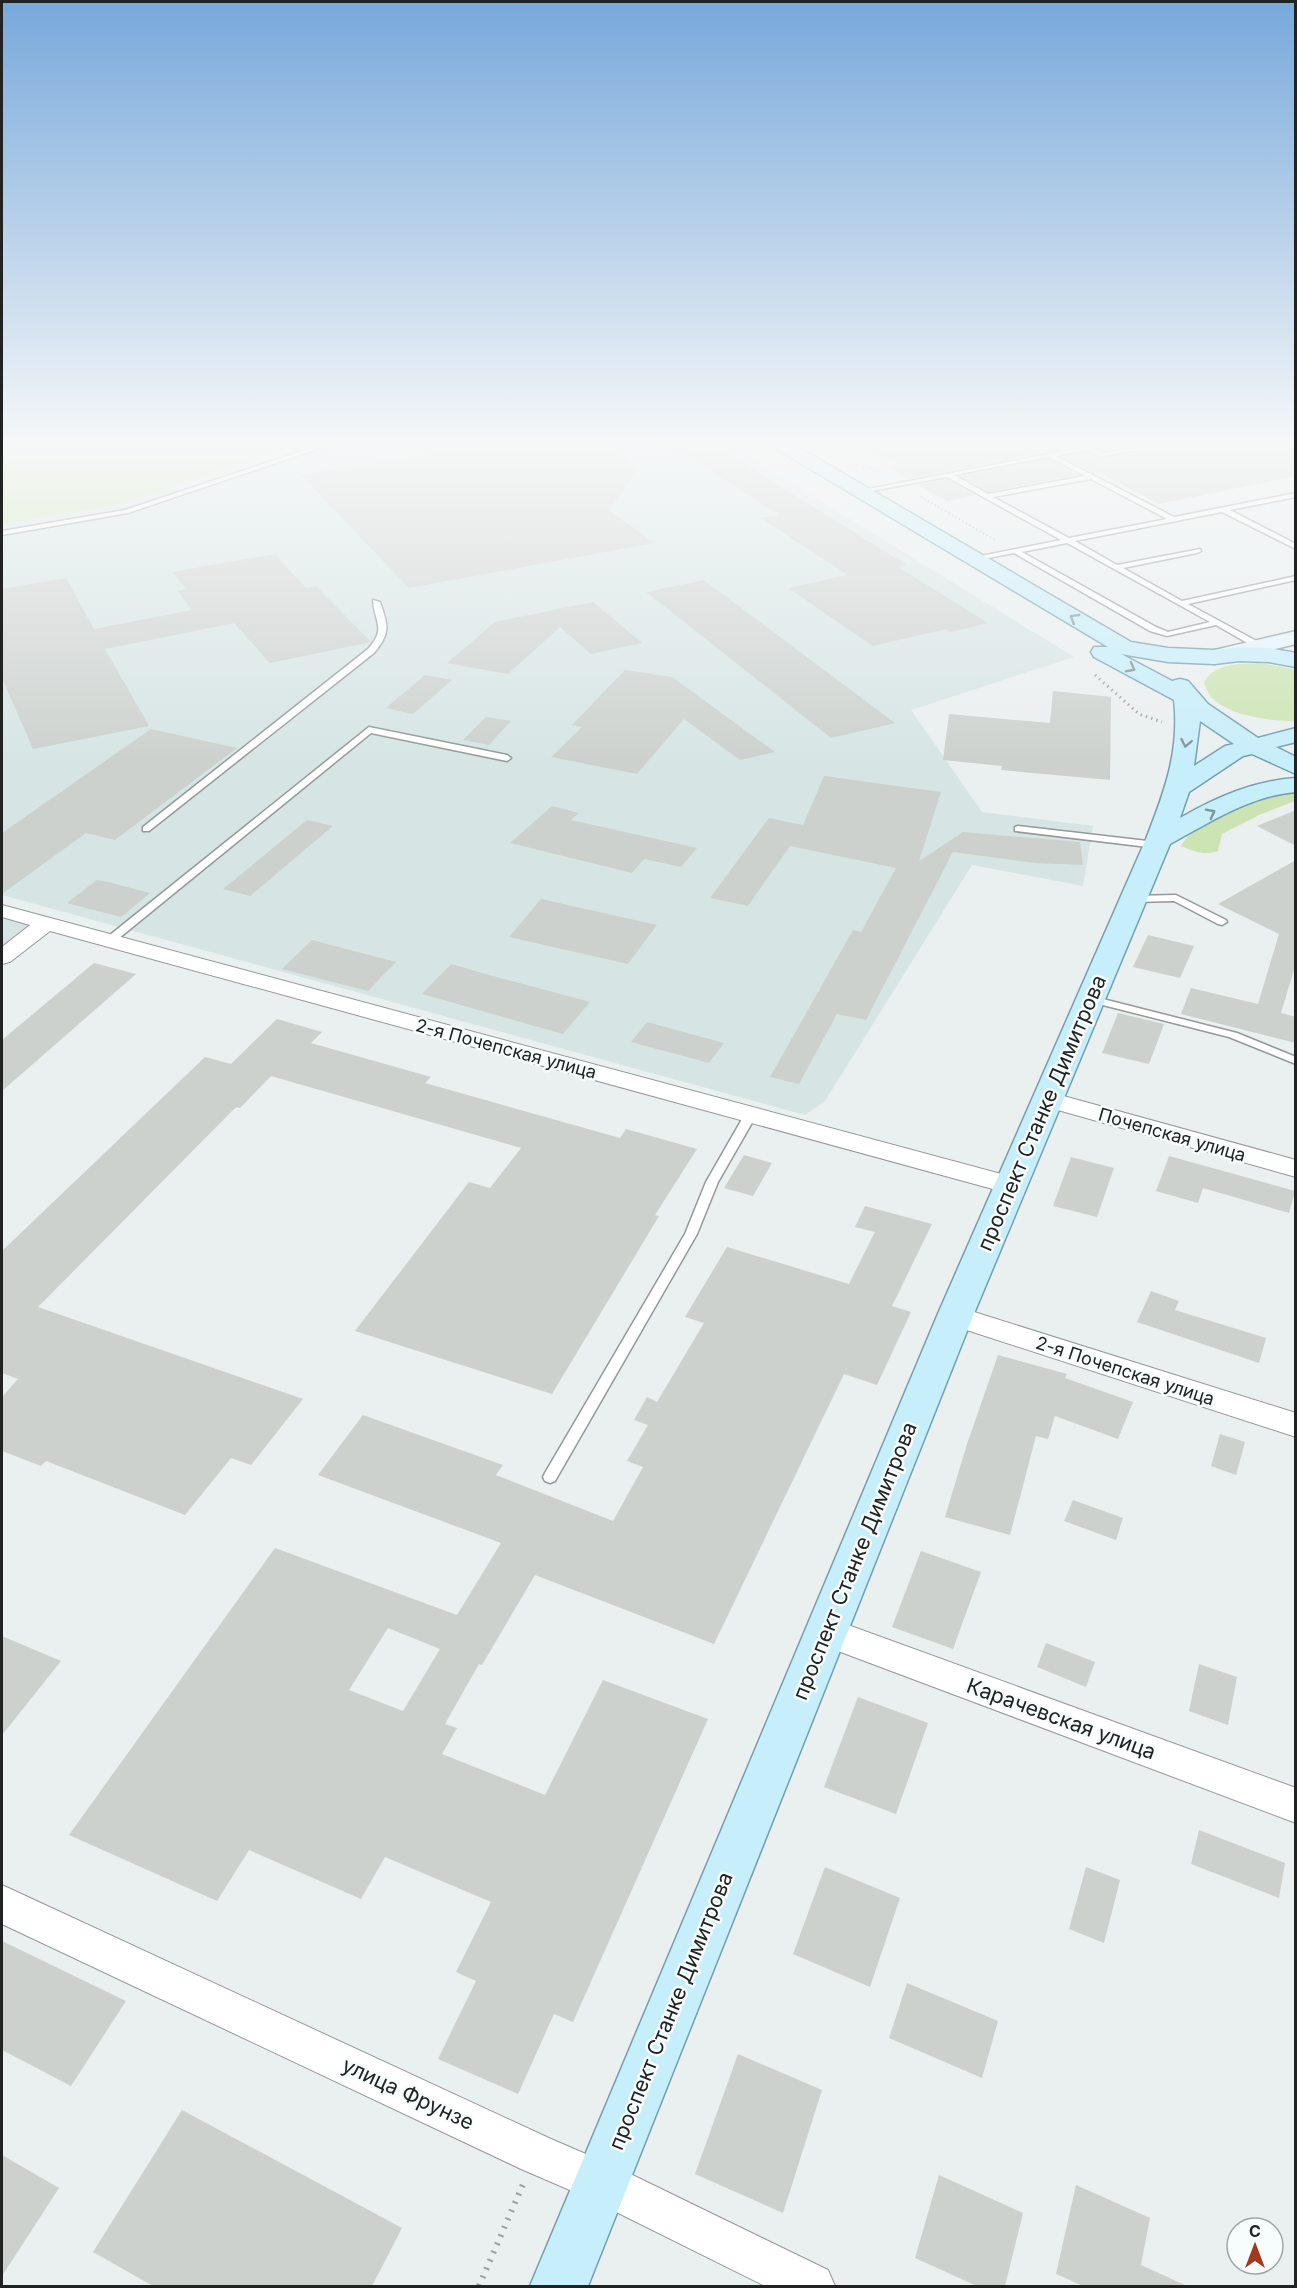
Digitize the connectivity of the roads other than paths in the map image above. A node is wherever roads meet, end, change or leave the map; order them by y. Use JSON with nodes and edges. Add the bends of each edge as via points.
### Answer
{"nodes":[{"id":1,"x":938,"y":551,"type":"edge"},
{"id":2,"x":962,"y":551,"type":"edge"},
{"id":3,"x":1014,"y":551,"type":"joint"},
{"id":4,"x":1087,"y":551,"type":"edge"},
{"id":5,"x":1197,"y":551,"type":"dead end"},
{"id":6,"x":976,"y":559,"type":"junction"},
{"id":7,"x":1117,"y":567,"type":"junction"},
{"id":8,"x":1296,"y":578,"type":"edge"},
{"id":9,"x":376,"y":602,"type":"dead end"},
{"id":10,"x":1182,"y":603,"type":"junction"},
{"id":11,"x":1217,"y":623,"type":"junction"},
{"id":12,"x":1296,"y":637,"type":"edge"},
{"id":13,"x":1259,"y":646,"type":"junction"},
{"id":14,"x":1214,"y":657,"type":"junction"},
{"id":15,"x":1296,"y":660,"type":"edge"},
{"id":16,"x":1193,"y":703,"type":"junction"},
{"id":17,"x":1296,"y":733,"type":"edge"},
{"id":18,"x":1252,"y":744,"type":"junction"},
{"id":19,"x":507,"y":758,"type":"dead end"},
{"id":20,"x":1296,"y":767,"type":"edge"},
{"id":21,"x":1296,"y":785,"type":"edge"},
{"id":22,"x":1178,"y":788,"type":"junction"},
{"id":23,"x":1018,"y":828,"type":"dead end"},
{"id":24,"x":146,"y":829,"type":"dead end"},
{"id":25,"x":1158,"y":842,"type":"junction"},
{"id":26,"x":1133,"y":899,"type":"junction"},
{"id":27,"x":2,"y":911,"type":"edge"},
{"id":28,"x":1222,"y":922,"type":"dead end"},
{"id":29,"x":46,"y":923,"type":"junction"},
{"id":30,"x":110,"y":941,"type":"junction"},
{"id":31,"x":2,"y":957,"type":"edge"},
{"id":32,"x":1091,"y":999,"type":"junction"},
{"id":33,"x":1296,"y":1060,"type":"edge"},
{"id":34,"x":1049,"y":1100,"type":"junction"},
{"id":35,"x":751,"y":1114,"type":"junction"},
{"id":36,"x":1296,"y":1169,"type":"edge"},
{"id":37,"x":1011,"y":1185,"type":"junction"},
{"id":38,"x":955,"y":1316,"type":"junction"},
{"id":39,"x":1296,"y":1425,"type":"edge"},
{"id":40,"x":550,"y":1477,"type":"dead end"},
{"id":41,"x":826,"y":1632,"type":"junction"},
{"id":42,"x":1296,"y":1806,"type":"edge"},
{"id":43,"x":2,"y":1904,"type":"edge"},
{"id":44,"x":601,"y":2182,"type":"junction"},
{"id":45,"x":559,"y":2286,"type":"edge"},
{"id":46,"x":812,"y":2286,"type":"edge"}],
"edges":[{"from":1,"to":16,"type":"main road","one_way":true,"via":[[1080,640]]},
{"from":2,"to":6,"type":"main road"},
{"from":3,"to":6,"type":"lane"},
{"from":3,"to":11,"type":"lane","via":[[1167,634]]},
{"from":4,"to":7,"type":"lane"},
{"from":5,"to":7,"type":"lane"},
{"from":14,"to":6,"type":"main road","one_way":true,"via":[[1125,648]]},
{"from":7,"to":10,"type":"lane"},
{"from":8,"to":10,"type":"lane"},
{"from":9,"to":24,"type":"lane","via":[[384,626],[383,639],[371,651]]},
{"from":10,"to":11,"type":"lane"},
{"from":11,"to":13,"type":"lane"},
{"from":12,"to":13,"type":"main road"},
{"from":13,"to":14,"type":"main road"},
{"from":14,"to":15,"type":"main road","via":[[1250,654]]},
{"from":14,"to":16,"type":"main road","name":"проспект Станке Димитрова","via":[[1194,663],[1182,673],[1179,684]]},
{"from":16,"to":17,"type":"main road","via":[[1224,720]]},
{"from":16,"to":18,"type":"main road"},
{"from":16,"to":22,"type":"main road","name":"проспект Станке Димитрова","one_way":true},
{"from":17,"to":18,"type":"main road"},
{"from":18,"to":20,"type":"main road"},
{"from":18,"to":22,"type":"main road","via":[[1234,751]]},
{"from":19,"to":30,"type":"lane","via":[[369,730]]},
{"from":25,"to":21,"type":"main road","one_way":true,"via":[[1253,792]]},
{"from":22,"to":25,"type":"main road","name":"проспект Станке Димитрова"},
{"from":23,"to":25,"type":"lane"},
{"from":25,"to":26,"type":"main road","name":"проспект Станке Димитрова"},
{"from":26,"to":28,"type":"lane","via":[[1176,898]]},
{"from":26,"to":32,"type":"main road","name":"проспект Станке Димитрова"},
{"from":27,"to":29,"type":"street","name":"2-я Почепская улица"},
{"from":29,"to":30,"type":"street","name":"2-я Почепская улица"},
{"from":29,"to":31,"type":"street"},
{"from":30,"to":35,"type":"street","name":"2-я Почепская улица"},
{"from":32,"to":33,"type":"lane","via":[[1233,1035]]},
{"from":32,"to":34,"type":"main road","name":"проспект Станке Димитрова"},
{"from":34,"to":36,"type":"street","name":"Почепская улица"},
{"from":34,"to":37,"type":"main road","name":"проспект Станке Димитрова"},
{"from":35,"to":37,"type":"street","name":"2-я Почепская улица"},
{"from":35,"to":40,"type":"lane","via":[[712,1182],[691,1234]]},
{"from":37,"to":38,"type":"main road","name":"проспект Станке Димитрова"},
{"from":38,"to":39,"type":"street","name":"2-я Почепская улица"},
{"from":38,"to":41,"type":"main road","name":"проспект Станке Димитрова"},
{"from":41,"to":42,"type":"street","name":"Карачевская улица"},
{"from":41,"to":44,"type":"main road","name":"проспект Станке Димитрова"},
{"from":43,"to":44,"type":"street","name":"улица Фрунзе"},
{"from":44,"to":45,"type":"main road","name":"проспект Станке Димитрова"},
{"from":44,"to":46,"type":"street","name":"улица Фрунзе"}]}
